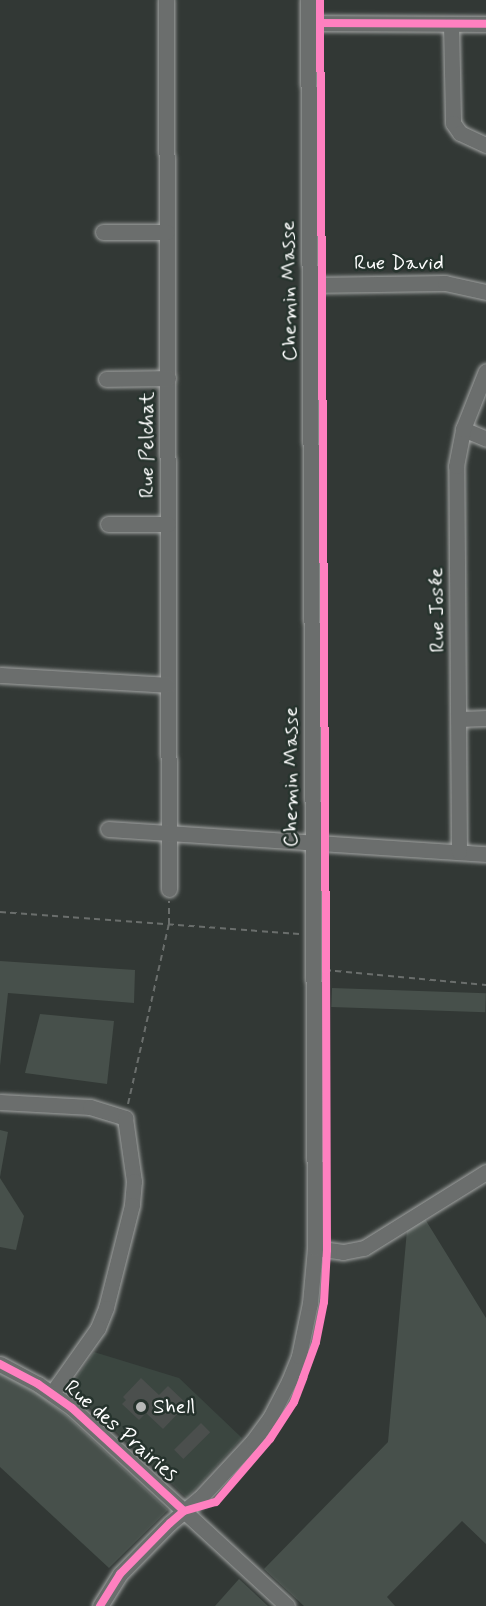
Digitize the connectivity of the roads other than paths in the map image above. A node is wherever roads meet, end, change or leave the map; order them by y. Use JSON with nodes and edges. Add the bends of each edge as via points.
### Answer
{"nodes":[{"id":1,"x":166,"y":0,"type":"edge"},
{"id":2,"x":308,"y":0,"type":"edge"},
{"id":3,"x":308,"y":23,"type":"junction"},
{"id":4,"x":451,"y":24,"type":"junction"},
{"id":5,"x":486,"y":24,"type":"edge"},
{"id":6,"x":486,"y":145,"type":"edge"},
{"id":7,"x":103,"y":232,"type":"dead end"},
{"id":8,"x":167,"y":232,"type":"junction"},
{"id":9,"x":310,"y":285,"type":"junction"},
{"id":10,"x":486,"y":292,"type":"edge"},
{"id":11,"x":486,"y":371,"type":"edge"},
{"id":12,"x":168,"y":378,"type":"junction"},
{"id":13,"x":106,"y":379,"type":"dead end"},
{"id":14,"x":463,"y":429,"type":"junction"},
{"id":15,"x":486,"y":439,"type":"edge"},
{"id":16,"x":108,"y":524,"type":"dead end"},
{"id":17,"x":168,"y":524,"type":"junction"},
{"id":18,"x":0,"y":675,"type":"edge"},
{"id":19,"x":167,"y":685,"type":"junction"},
{"id":20,"x":486,"y":718,"type":"edge"},
{"id":21,"x":460,"y":719,"type":"junction"},
{"id":22,"x":108,"y":829,"type":"dead end"},
{"id":23,"x":169,"y":833,"type":"junction"},
{"id":24,"x":312,"y":843,"type":"junction"},
{"id":25,"x":459,"y":852,"type":"junction"},
{"id":26,"x":486,"y":854,"type":"edge"},
{"id":27,"x":169,"y":890,"type":"road end"},
{"id":28,"x":0,"y":1102,"type":"edge"},
{"id":29,"x":484,"y":1177,"type":"edge"},
{"id":30,"x":315,"y":1248,"type":"junction"},
{"id":31,"x":0,"y":1364,"type":"edge"},
{"id":32,"x":52,"y":1393,"type":"junction"},
{"id":33,"x":184,"y":1511,"type":"junction"},
{"id":34,"x":100,"y":1606,"type":"edge"},
{"id":35,"x":287,"y":1606,"type":"edge"}],
"edges":[{"from":1,"to":8,"type":"street","name":"Rue Pelchat"},
{"from":2,"to":3,"type":"street","name":"Chemin Masse"},
{"from":3,"to":4,"type":"street"},
{"from":3,"to":9,"type":"street","name":"Chemin Masse"},
{"from":4,"to":5,"type":"street"},
{"from":4,"to":6,"type":"street","via":[[453,123],[460,134]]},
{"from":7,"to":8,"type":"street"},
{"from":8,"to":12,"type":"street","name":"Rue Pelchat"},
{"from":9,"to":10,"type":"street","name":"Rue David","via":[[445,283]]},
{"from":9,"to":24,"type":"street","name":"Chemin Masse"},
{"from":11,"to":14,"type":"street","name":"Rue Josée"},
{"from":12,"to":13,"type":"street"},
{"from":12,"to":17,"type":"street","name":"Rue Pelchat"},
{"from":14,"to":15,"type":"street"},
{"from":14,"to":21,"type":"street","name":"Rue Josée","via":[[456,466]]},
{"from":16,"to":17,"type":"street"},
{"from":17,"to":19,"type":"street","name":"Rue Pelchat"},
{"from":18,"to":19,"type":"street"},
{"from":19,"to":23,"type":"street","name":"Rue Pelchat"},
{"from":20,"to":21,"type":"street"},
{"from":21,"to":25,"type":"street","name":"Rue Josée"},
{"from":22,"to":23,"type":"street"},
{"from":23,"to":24,"type":"street"},
{"from":23,"to":27,"type":"street","name":"Rue Pelchat"},
{"from":24,"to":25,"type":"street"},
{"from":24,"to":30,"type":"street","name":"Chemin Masse","via":[[313,935],[320,970]]},
{"from":25,"to":26,"type":"street"},
{"from":28,"to":32,"type":"street","via":[[90,1107],[125,1118],[134,1180],[132,1205],[106,1308],[98,1328]]},
{"from":29,"to":30,"type":"street","via":[[364,1248],[343,1252]]},
{"from":30,"to":33,"type":"street","name":"Chemin Masse","via":[[306,1329],[283,1394],[253,1441]]},
{"from":31,"to":32,"type":"street","name":"Rue des Prairies"},
{"from":32,"to":33,"type":"street","name":"Rue des Prairies"},
{"from":33,"to":34,"type":"street","name":"Chemin Masse","via":[[120,1574]]},
{"from":33,"to":35,"type":"street","name":"Rue des Prairies"}]}
